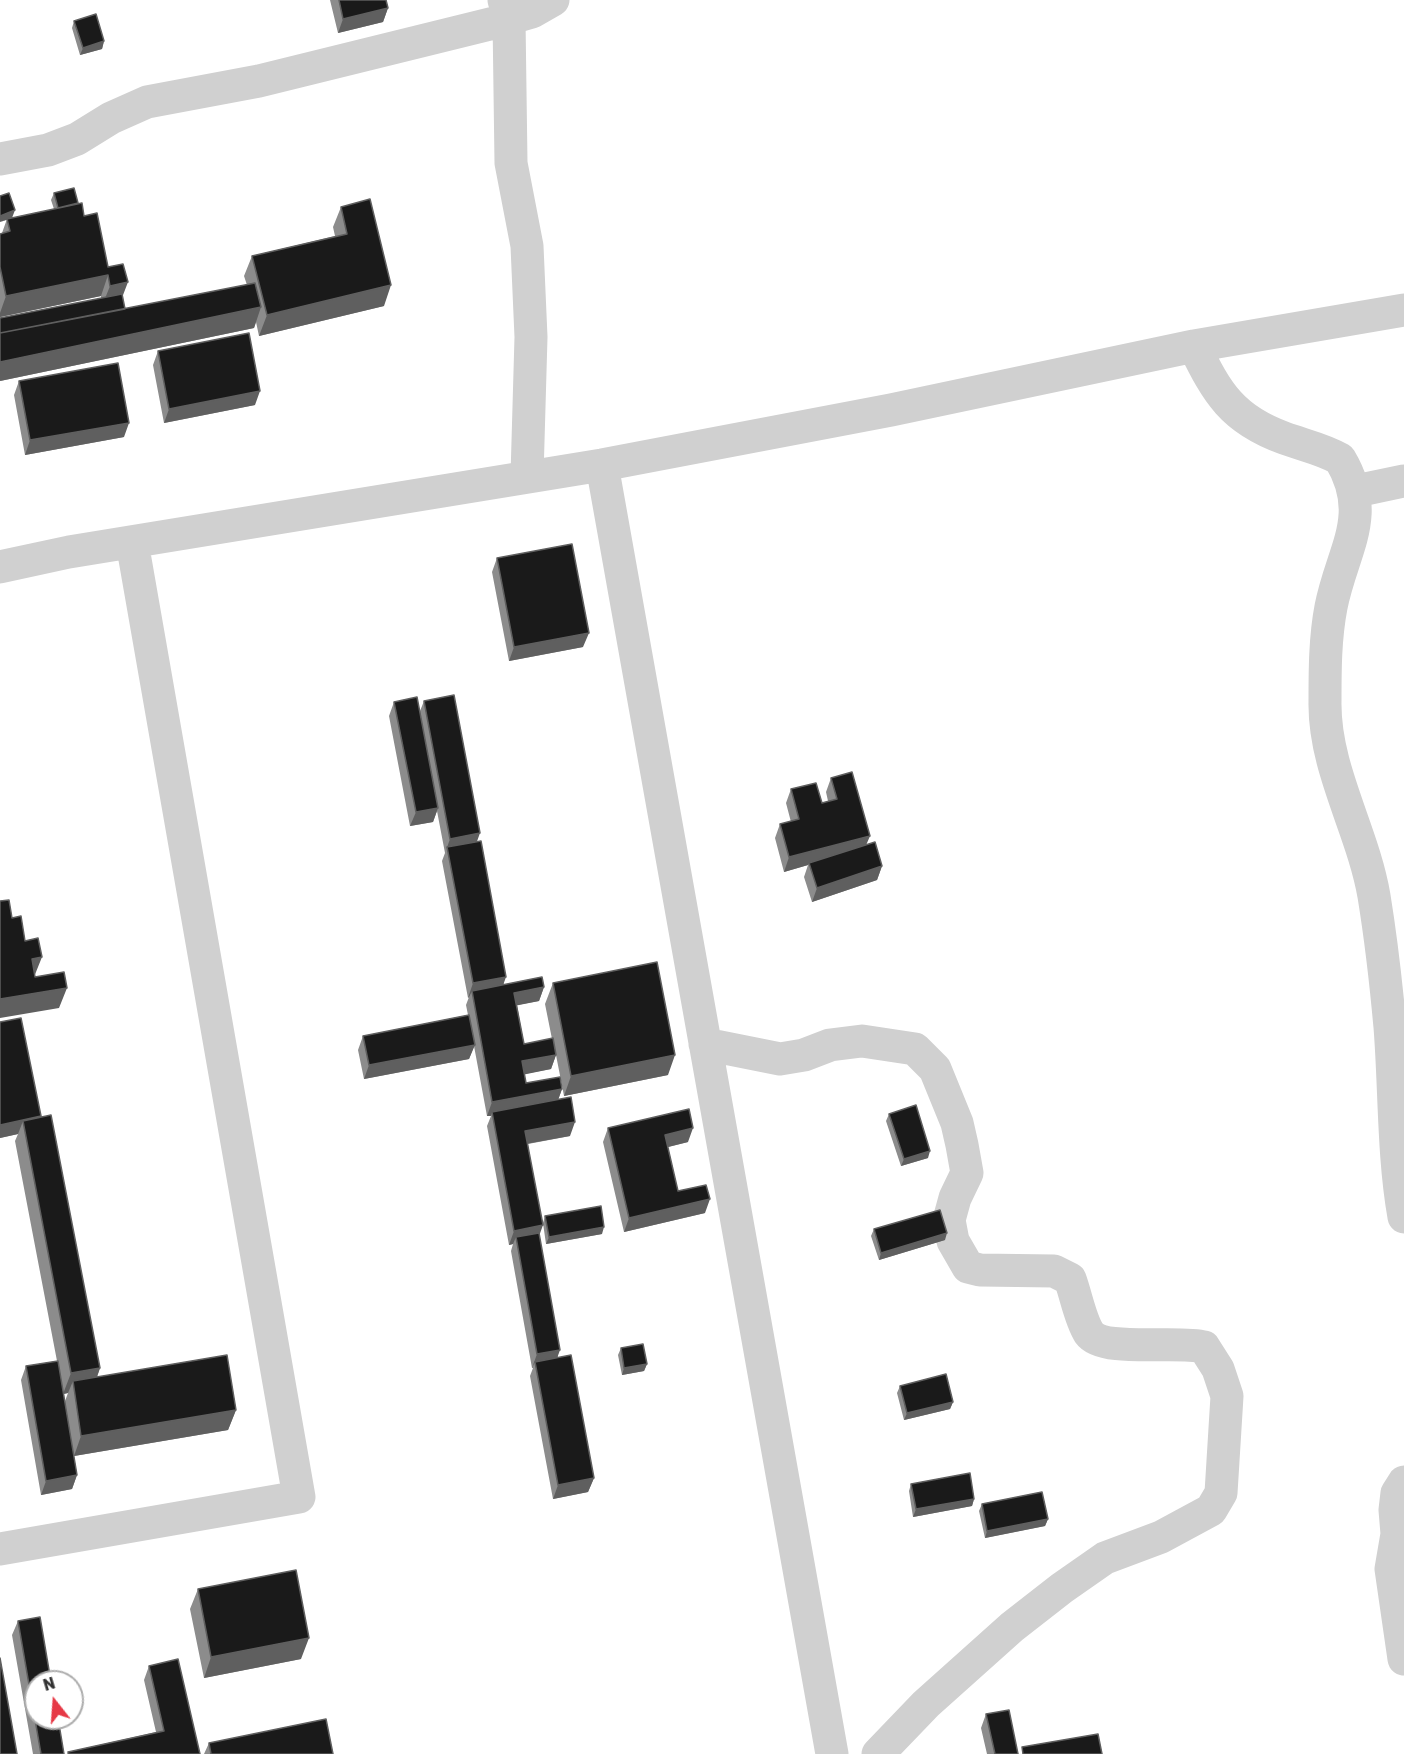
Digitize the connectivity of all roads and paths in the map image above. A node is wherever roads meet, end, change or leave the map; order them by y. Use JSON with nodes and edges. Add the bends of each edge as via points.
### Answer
{"nodes":[{"id":1,"x":553,"y":0,"type":"edge"},
{"id":2,"x":507,"y":9,"type":"edge"},
{"id":3,"x":0,"y":159,"type":"edge"},
{"id":4,"x":1404,"y":310,"type":"edge"},
{"id":5,"x":1194,"y":345,"type":"junction"},
{"id":6,"x":602,"y":465,"type":"junction"},
{"id":7,"x":526,"y":476,"type":"junction"},
{"id":8,"x":1404,"y":481,"type":"edge"},
{"id":9,"x":1356,"y":491,"type":"junction"},
{"id":10,"x":132,"y":542,"type":"junction"},
{"id":11,"x":0,"y":567,"type":"edge"},
{"id":12,"x":705,"y":1044,"type":"junction"},
{"id":13,"x":1404,"y":1217,"type":"edge"},
{"id":14,"x":1404,"y":1482,"type":"edge"},
{"id":15,"x":0,"y":1549,"type":"edge"},
{"id":16,"x":1404,"y":1659,"type":"edge"},
{"id":17,"x":832,"y":1754,"type":"edge"},
{"id":18,"x":878,"y":1754,"type":"edge"}],
"edges":[{"from":1,"to":2,"type":"street","via":[[532,12]]},
{"from":2,"to":3,"type":"street","via":[[259,81],[147,102],[77,139],[48,150]]},
{"from":2,"to":7,"type":"street","via":[[511,163],[527,246],[529,280]]},
{"from":4,"to":5,"type":"street"},
{"from":5,"to":6,"type":"street","via":[[891,410]]},
{"from":5,"to":9,"type":"street","via":[[1228,405],[1264,430],[1340,459]]},
{"from":6,"to":7,"type":"street"},
{"from":6,"to":12,"type":"street"},
{"from":7,"to":10,"type":"street"},
{"from":8,"to":9,"type":"street"},
{"from":9,"to":13,"type":"street","via":[[1353,530],[1331,605],[1324,704],[1336,769],[1373,894],[1390,1026],[1396,1169]]},
{"from":10,"to":11,"type":"street"},
{"from":10,"to":15,"type":"street","via":[[299,1497]]},
{"from":12,"to":17,"type":"street"},
{"from":12,"to":18,"type":"street","via":[[780,1059],[862,1041],[915,1049],[935,1069],[957,1123],[967,1173],[949,1220],[953,1241],[968,1267],[1063,1273],[1070,1279],[1089,1332],[1098,1340],[1111,1344],[1190,1343],[1204,1347],[1218,1369],[1227,1396],[1221,1493],[1211,1510],[1161,1537],[1105,1558],[1062,1588],[926,1704]]},
{"from":14,"to":16,"type":"street","via":[[1397,1494],[1397,1533],[1391,1569]]}]}
